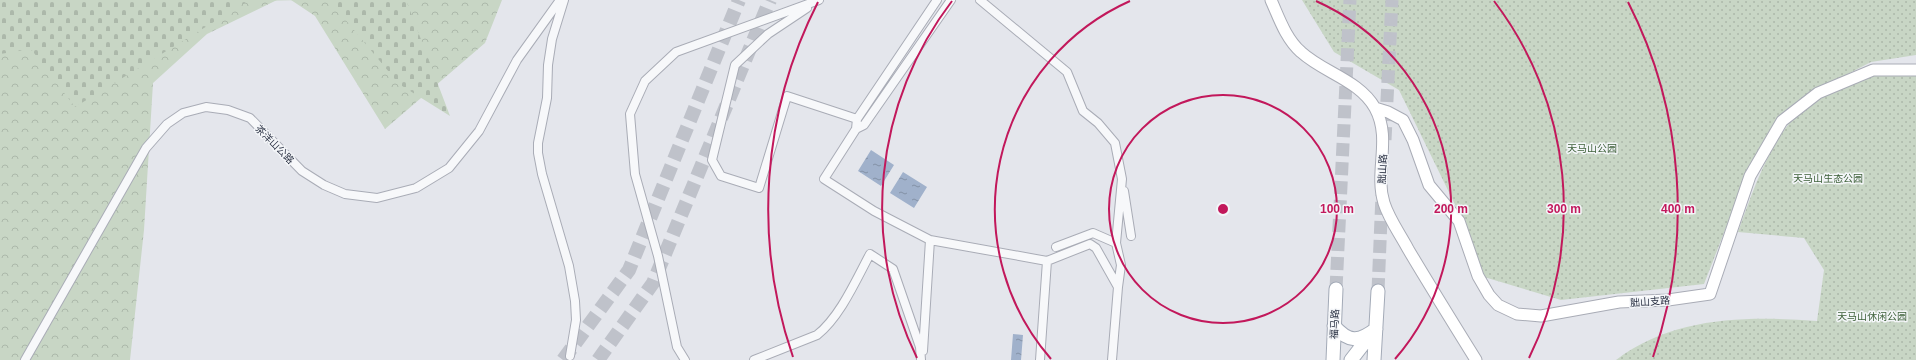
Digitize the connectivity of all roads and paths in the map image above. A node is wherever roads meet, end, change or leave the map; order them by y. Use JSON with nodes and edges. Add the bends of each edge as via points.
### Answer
{"nodes":[{"id":1,"x":560,"y":0,"type":"edge"},
{"id":2,"x":564,"y":0,"type":"edge"},
{"id":3,"x":818,"y":0,"type":"edge"},
{"id":4,"x":938,"y":0,"type":"edge"},
{"id":5,"x":951,"y":0,"type":"edge"},
{"id":6,"x":980,"y":0,"type":"edge"},
{"id":7,"x":1271,"y":0,"type":"edge"},
{"id":8,"x":932,"y":7,"type":"junction"},
{"id":9,"x":942,"y":12,"type":"junction"},
{"id":10,"x":1916,"y":70,"type":"edge"},
{"id":11,"x":1375,"y":108,"type":"junction"},
{"id":12,"x":857,"y":119,"type":"junction"},
{"id":13,"x":856,"y":129,"type":"junction"},
{"id":14,"x":1122,"y":179,"type":"junction"},
{"id":15,"x":1131,"y":236,"type":"dead end"},
{"id":16,"x":930,"y":240,"type":"junction"},
{"id":17,"x":1116,"y":243,"type":"junction"},
{"id":18,"x":1056,"y":247,"type":"dead end"},
{"id":19,"x":1047,"y":261,"type":"junction"},
{"id":20,"x":1118,"y":287,"type":"junction"},
{"id":21,"x":1336,"y":289,"type":"tunnel mouth"},
{"id":22,"x":1378,"y":291,"type":"tunnel mouth"},
{"id":23,"x":1334,"y":326,"type":"junction"},
{"id":24,"x":1376,"y":329,"type":"junction"},
{"id":25,"x":570,"y":356,"type":"dead end"},
{"id":26,"x":1353,"y":359,"type":"edge"},
{"id":27,"x":25,"y":360,"type":"edge"},
{"id":28,"x":685,"y":360,"type":"edge"},
{"id":29,"x":754,"y":360,"type":"edge"},
{"id":30,"x":922,"y":360,"type":"edge"},
{"id":31,"x":1040,"y":360,"type":"edge"},
{"id":32,"x":1112,"y":360,"type":"edge"},
{"id":33,"x":1333,"y":360,"type":"edge"},
{"id":34,"x":1374,"y":360,"type":"edge"},
{"id":35,"x":1476,"y":360,"type":"edge"}],
"edges":[{"from":1,"to":27,"type":"street","name":"茶洋山公路","via":[[517,60],[479,131],[449,168],[416,188],[377,198],[345,194],[302,171],[250,118],[228,110],[206,107],[183,113],[167,124],[146,148]]},
{"from":2,"to":25,"type":"street","via":[[552,40],[547,98],[538,154],[576,301],[576,320]]},
{"from":3,"to":12,"type":"street","via":[[768,34],[735,65],[712,160],[721,176],[759,188],[787,96]]},
{"from":3,"to":28,"type":"street","via":[[676,52],[645,81],[630,114],[635,174],[658,256],[676,347]]},
{"from":4,"to":8,"type":"street"},
{"from":5,"to":9,"type":"street"},
{"from":6,"to":14,"type":"street","via":[[1067,72],[1083,111],[1098,123],[1115,143]]},
{"from":7,"to":11,"type":"street","name":"胐山路","via":[[1295,47],[1364,94]]},
{"from":8,"to":9,"type":"street"},
{"from":8,"to":12,"type":"street"},
{"from":9,"to":13,"type":"street","via":[[864,125]]},
{"from":10,"to":11,"type":"street","name":"胐山支路","via":[[1873,70],[1818,93],[1782,121],[1750,176],[1710,294],[1668,300],[1619,302],[1541,316],[1517,314],[1498,305],[1489,295],[1478,276],[1458,221],[1429,186],[1403,120]]},
{"from":11,"to":35,"type":"street","name":"胐山路","via":[[1383,127],[1380,179],[1384,204]]},
{"from":12,"to":13,"type":"street"},
{"from":13,"to":16,"type":"street","via":[[824,179]]},
{"from":14,"to":15,"type":"street"},
{"from":14,"to":17,"type":"street"},
{"from":16,"to":19,"type":"street"},
{"from":16,"to":30,"type":"street"},
{"from":17,"to":18,"type":"street","via":[[1092,233]]},
{"from":17,"to":20,"type":"street","via":[[1121,265]]},
{"from":19,"to":20,"type":"street","via":[[1090,244],[1096,248]]},
{"from":19,"to":31,"type":"street"},
{"from":20,"to":32,"type":"street"},
{"from":21,"to":23,"type":"main road","name":"福马路"},
{"from":22,"to":24,"type":"main road"},
{"from":23,"to":24,"type":"main road","via":[[1342,336],[1354,339],[1365,337]]},
{"from":23,"to":26,"type":"main road"},
{"from":23,"to":33,"type":"main road","name":"福马路"},
{"from":24,"to":26,"type":"main road"},
{"from":24,"to":34,"type":"main road"},
{"from":29,"to":30,"type":"street","via":[[823,331],[870,254],[893,269],[920,347]]}]}
